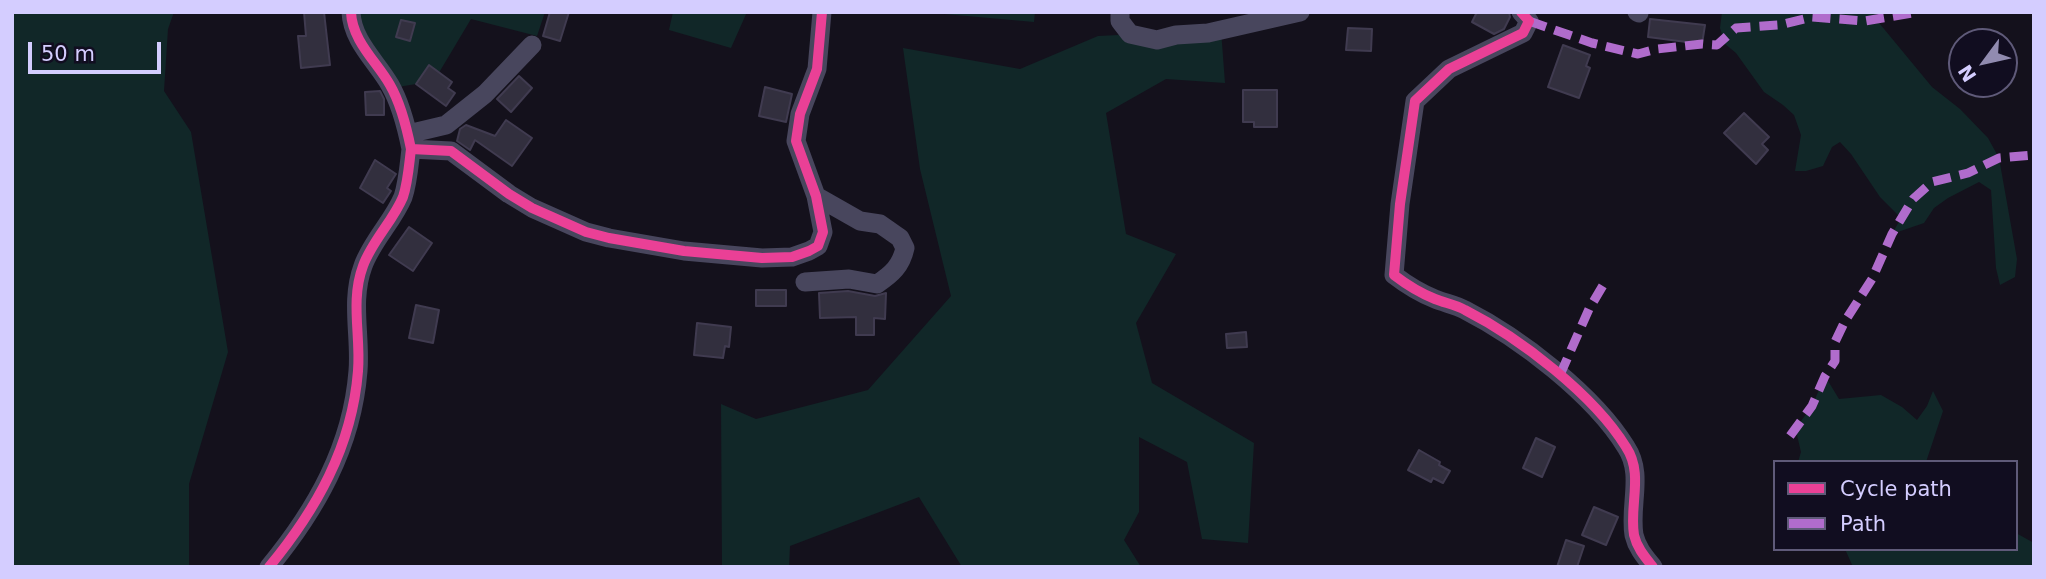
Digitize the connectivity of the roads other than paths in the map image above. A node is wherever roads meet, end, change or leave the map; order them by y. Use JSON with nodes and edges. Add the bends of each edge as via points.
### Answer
{"nodes":[{"id":1,"x":351,"y":12,"type":"edge"},
{"id":2,"x":822,"y":12,"type":"edge"},
{"id":3,"x":1120,"y":12,"type":"edge"},
{"id":4,"x":1300,"y":12,"type":"edge"},
{"id":5,"x":1521,"y":12,"type":"edge"},
{"id":6,"x":532,"y":46,"type":"dead end"},
{"id":7,"x":410,"y":142,"type":"junction"},
{"id":8,"x":816,"y":196,"type":"junction"},
{"id":9,"x":806,"y":282,"type":"dead end"},
{"id":10,"x":269,"y":567,"type":"edge"},
{"id":11,"x":1653,"y":567,"type":"edge"}],
"edges":[{"from":1,"to":7,"type":"street","via":[[358,38],[392,88]]},
{"from":2,"to":8,"type":"street","via":[[817,69],[800,114],[796,141]]},
{"from":3,"to":4,"type":"street","via":[[1120,21],[1130,34],[1157,40]]},
{"from":5,"to":11,"type":"street","via":[[1529,21],[1522,33],[1449,69],[1415,101],[1394,275],[1411,288],[1461,307],[1515,338],[1613,427],[1636,472],[1634,535]]},
{"from":6,"to":7,"type":"street","via":[[485,94],[446,125]]},
{"from":7,"to":8,"type":"street","via":[[451,151],[532,208],[586,232],[711,254],[762,258],[809,251],[818,246],[823,232]]},
{"from":7,"to":10,"type":"street","via":[[403,196],[363,265],[355,296],[358,372],[344,440],[322,492]]},
{"from":8,"to":9,"type":"street","via":[[860,221],[880,224],[900,238],[905,248],[892,273],[877,284],[849,279]]}]}
